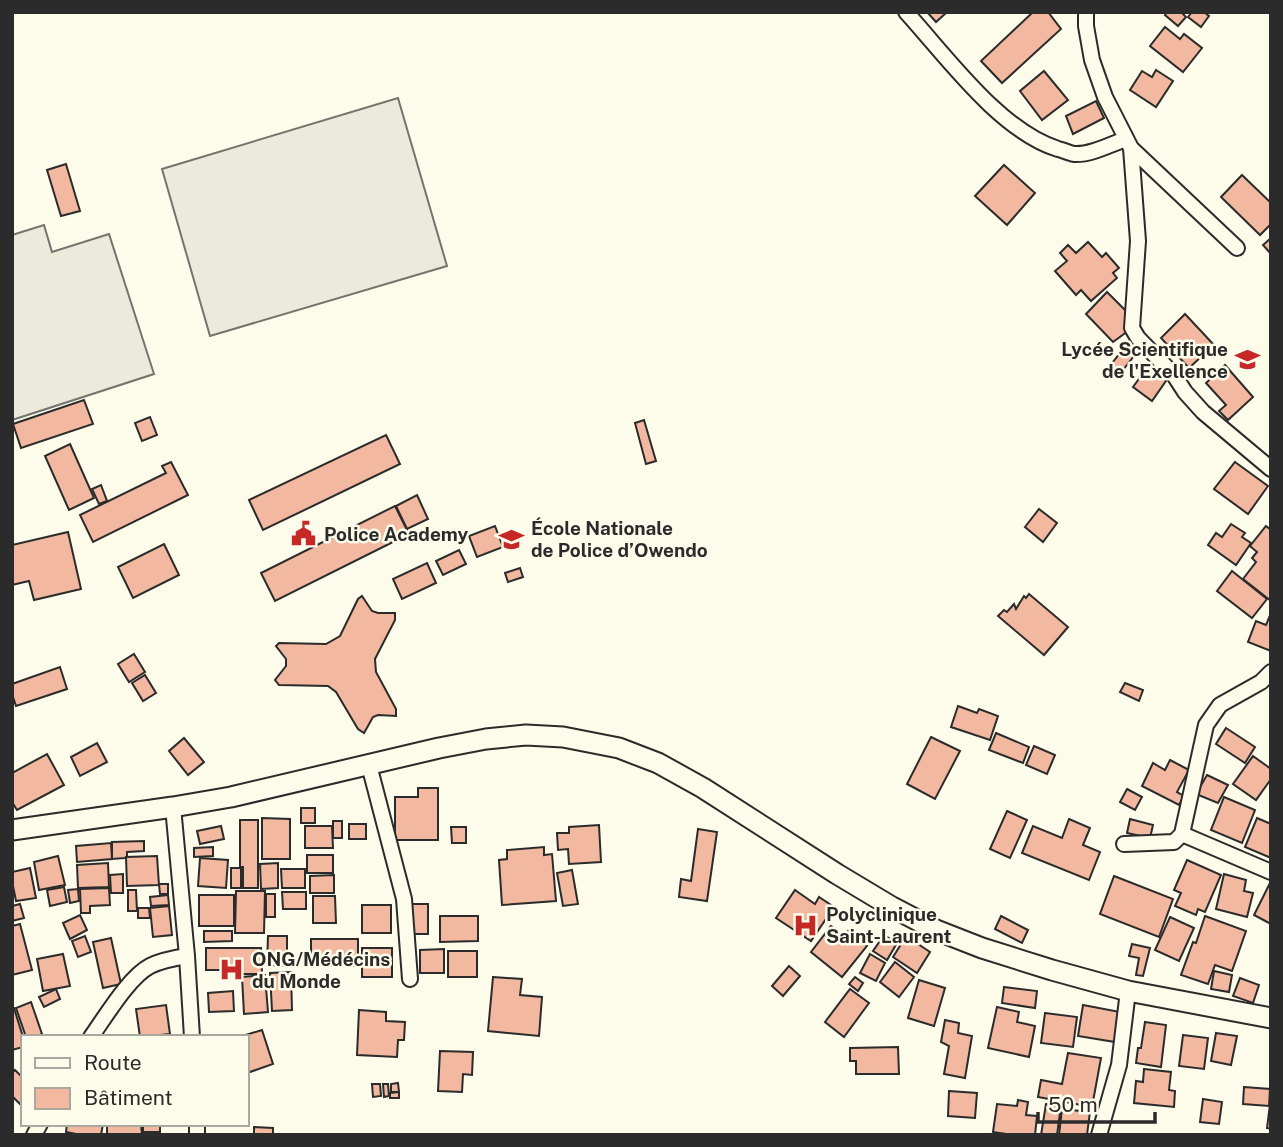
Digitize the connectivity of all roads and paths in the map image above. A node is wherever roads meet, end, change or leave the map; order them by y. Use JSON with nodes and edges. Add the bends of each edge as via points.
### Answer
{"nodes":[{"id":1,"x":906,"y":12,"type":"edge"},
{"id":2,"x":1086,"y":12,"type":"edge"},
{"id":3,"x":1129,"y":144,"type":"junction"},
{"id":4,"x":1237,"y":248,"type":"dead end"},
{"id":5,"x":1271,"y":469,"type":"edge"},
{"id":6,"x":1271,"y":672,"type":"edge"},
{"id":7,"x":369,"y":765,"type":"junction"},
{"id":8,"x":173,"y":807,"type":"junction"},
{"id":9,"x":12,"y":830,"type":"edge"},
{"id":10,"x":1182,"y":834,"type":"junction"},
{"id":11,"x":1124,"y":844,"type":"dead end"},
{"id":12,"x":1271,"y":872,"type":"edge"},
{"id":13,"x":187,"y":956,"type":"junction"},
{"id":14,"x":410,"y":979,"type":"dead end"},
{"id":15,"x":1128,"y":991,"type":"junction"},
{"id":16,"x":1271,"y":1018,"type":"edge"},
{"id":17,"x":92,"y":1035,"type":"edge"},
{"id":18,"x":192,"y":1035,"type":"edge"},
{"id":19,"x":1099,"y":1135,"type":"edge"}],
"edges":[{"from":1,"to":3,"type":"street","via":[[989,104],[1044,145],[1074,154]]},
{"from":2,"to":3,"type":"street","via":[[1093,60],[1105,97]]},
{"from":3,"to":4,"type":"street"},
{"from":3,"to":5,"type":"street","via":[[1138,241],[1132,328],[1203,412]]},
{"from":6,"to":10,"type":"street","via":[[1220,705],[1206,725]]},
{"from":7,"to":8,"type":"street"},
{"from":7,"to":14,"type":"street","via":[[404,899]]},
{"from":7,"to":15,"type":"street","via":[[507,736],[563,737],[619,748],[680,774],[837,874],[936,930]]},
{"from":8,"to":9,"type":"street"},
{"from":8,"to":13,"type":"street"},
{"from":10,"to":11,"type":"street","via":[[1174,842]]},
{"from":10,"to":12,"type":"street"},
{"from":13,"to":17,"type":"street","via":[[148,967],[131,982]]},
{"from":13,"to":18,"type":"street"},
{"from":15,"to":16,"type":"street"},
{"from":15,"to":19,"type":"street","via":[[1119,1065]]}]}
